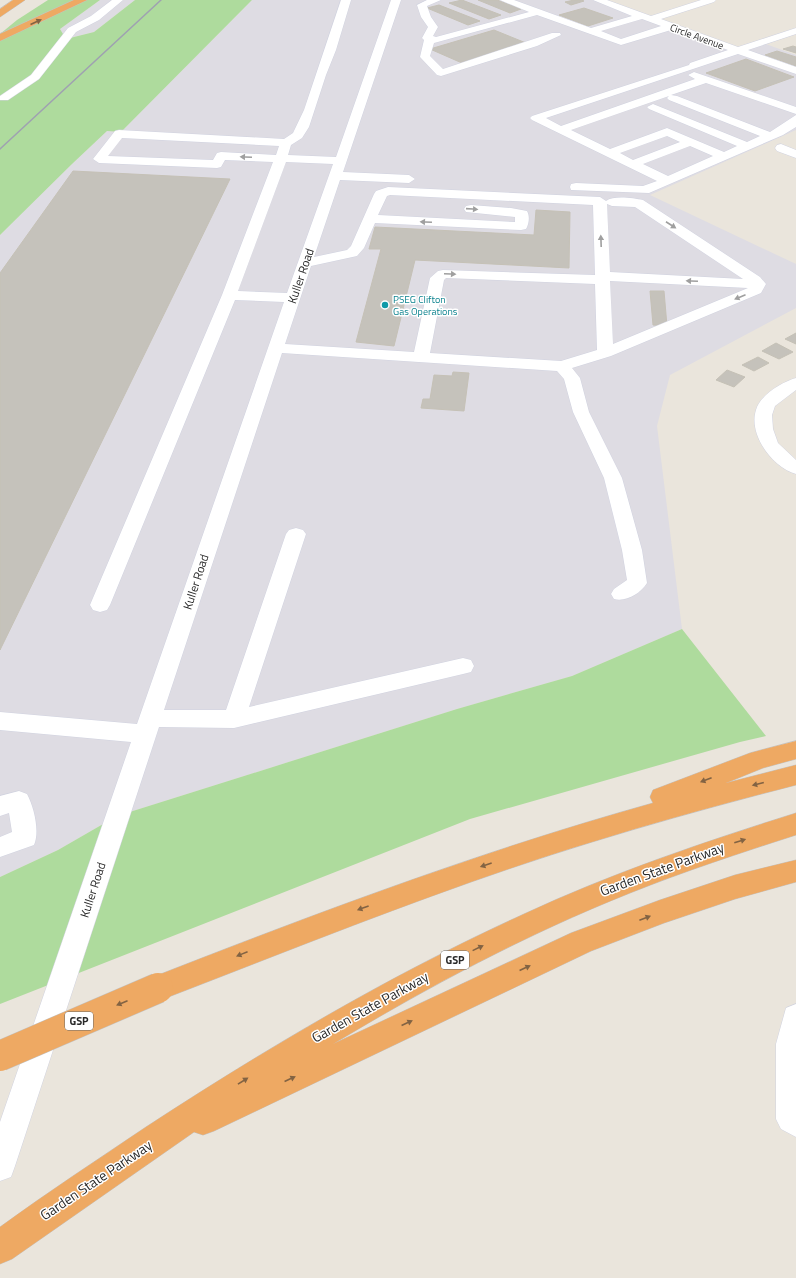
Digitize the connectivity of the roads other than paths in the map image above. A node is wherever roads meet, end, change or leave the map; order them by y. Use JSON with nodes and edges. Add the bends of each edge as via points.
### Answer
{"nodes":[{"id":1,"x":20,"y":0,"type":"edge"},
{"id":2,"x":82,"y":0,"type":"edge"},
{"id":3,"x":118,"y":0,"type":"edge"},
{"id":4,"x":346,"y":0,"type":"edge"},
{"id":5,"x":396,"y":0,"type":"edge"},
{"id":6,"x":436,"y":0,"type":"edge"},
{"id":7,"x":505,"y":0,"type":"edge"},
{"id":8,"x":598,"y":0,"type":"edge"},
{"id":9,"x":711,"y":0,"type":"edge"},
{"id":10,"x":0,"y":14,"type":"edge"},
{"id":11,"x":533,"y":14,"type":"dead end"},
{"id":12,"x":646,"y":17,"type":"junction"},
{"id":13,"x":514,"y":19,"type":"junction"},
{"id":14,"x":528,"y":24,"type":"dead end"},
{"id":15,"x":672,"y":26,"type":"junction"},
{"id":16,"x":542,"y":30,"type":"dead end"},
{"id":17,"x":592,"y":31,"type":"junction"},
{"id":18,"x":796,"y":31,"type":"edge"},
{"id":19,"x":564,"y":36,"type":"junction"},
{"id":20,"x":0,"y":38,"type":"edge"},
{"id":21,"x":430,"y":39,"type":"junction"},
{"id":22,"x":740,"y":51,"type":"junction"},
{"id":23,"x":688,"y":68,"type":"junction"},
{"id":24,"x":796,"y":71,"type":"edge"},
{"id":25,"x":706,"y":79,"type":"junction"},
{"id":26,"x":4,"y":98,"type":"dead end"},
{"id":27,"x":673,"y":98,"type":"dead end"},
{"id":28,"x":653,"y":106,"type":"dead end"},
{"id":29,"x":795,"y":116,"type":"edge"},
{"id":30,"x":776,"y":120,"type":"dead end"},
{"id":31,"x":560,"y":130,"type":"junction"},
{"id":32,"x":770,"y":136,"type":"junction"},
{"id":33,"x":691,"y":142,"type":"junction"},
{"id":34,"x":286,"y":143,"type":"junction"},
{"id":35,"x":747,"y":146,"type":"junction"},
{"id":36,"x":781,"y":148,"type":"dead end"},
{"id":37,"x":610,"y":153,"type":"junction"},
{"id":38,"x":796,"y":154,"type":"edge"},
{"id":39,"x":723,"y":156,"type":"junction"},
{"id":40,"x":279,"y":162,"type":"junction"},
{"id":41,"x":633,"y":164,"type":"junction"},
{"id":42,"x":338,"y":169,"type":"junction"},
{"id":43,"x":423,"y":180,"type":"dead end"},
{"id":44,"x":668,"y":181,"type":"junction"},
{"id":45,"x":567,"y":186,"type":"dead end"},
{"id":46,"x":638,"y":196,"type":"junction"},
{"id":47,"x":379,"y":199,"type":"junction"},
{"id":48,"x":600,"y":202,"type":"junction"},
{"id":49,"x":411,"y":205,"type":"dead end"},
{"id":50,"x":455,"y":208,"type":"dead end"},
{"id":51,"x":370,"y":219,"type":"junction"},
{"id":52,"x":306,"y":263,"type":"junction"},
{"id":53,"x":602,"y":278,"type":"junction"},
{"id":54,"x":758,"y":284,"type":"junction"},
{"id":55,"x":229,"y":295,"type":"junction"},
{"id":56,"x":294,"y":298,"type":"junction"},
{"id":57,"x":276,"y":348,"type":"junction"},
{"id":58,"x":605,"y":353,"type":"junction"},
{"id":59,"x":421,"y":356,"type":"junction"},
{"id":60,"x":562,"y":366,"type":"junction"},
{"id":61,"x":796,"y":383,"type":"edge"},
{"id":62,"x":796,"y":468,"type":"edge"},
{"id":63,"x":296,"y":534,"type":"dead end"},
{"id":64,"x":621,"y":594,"type":"dead end"},
{"id":65,"x":100,"y":605,"type":"dead end"},
{"id":66,"x":463,"y":666,"type":"dead end"},
{"id":67,"x":234,"y":719,"type":"junction"},
{"id":68,"x":0,"y":721,"type":"edge"},
{"id":69,"x":148,"y":726,"type":"junction"},
{"id":70,"x":796,"y":750,"type":"edge"},
{"id":71,"x":796,"y":775,"type":"edge"},
{"id":72,"x":0,"y":806,"type":"edge"},
{"id":73,"x":796,"y":824,"type":"edge"},
{"id":74,"x":0,"y":847,"type":"edge"},
{"id":75,"x":509,"y":857,"type":"junction"},
{"id":76,"x":796,"y":871,"type":"edge"},
{"id":77,"x":796,"y":1017,"type":"edge"},
{"id":78,"x":0,"y":1056,"type":"edge"},
{"id":79,"x":796,"y":1122,"type":"edge"},
{"id":80,"x":141,"y":1149,"type":"junction"},
{"id":81,"x":0,"y":1166,"type":"edge"},
{"id":82,"x":0,"y":1247,"type":"edge"}],
"edges":[{"from":1,"to":10,"type":"highway"},
{"from":20,"to":2,"type":"highway","one_way":true},
{"from":3,"to":26,"type":"street","via":[[95,18],[72,30],[35,77]]},
{"from":4,"to":34,"type":"street","via":[[303,127],[298,135]]},
{"from":5,"to":42,"type":"street","name":"Kuller Road"},
{"from":6,"to":21,"type":"street","via":[[422,5],[433,27],[427,38]]},
{"from":7,"to":17,"type":"street"},
{"from":8,"to":12,"type":"street","name":"Circle Avenue"},
{"from":9,"to":12,"type":"street"},
{"from":11,"to":13,"type":"street"},
{"from":12,"to":15,"type":"street","name":"Circle Avenue"},
{"from":12,"to":17,"type":"street"},
{"from":13,"to":14,"type":"street"},
{"from":13,"to":21,"type":"street","via":[[436,40]]},
{"from":15,"to":17,"type":"street","via":[[621,42]]},
{"from":15,"to":22,"type":"street","name":"Circle Avenue"},
{"from":16,"to":19,"type":"street"},
{"from":17,"to":19,"type":"street"},
{"from":18,"to":22,"type":"street"},
{"from":19,"to":21,"type":"street","via":[[441,73],[425,57]]},
{"from":22,"to":23,"type":"street"},
{"from":22,"to":24,"type":"street","name":"Circle Avenue"},
{"from":23,"to":25,"type":"street"},
{"from":23,"to":31,"type":"street","via":[[536,118]]},
{"from":25,"to":29,"type":"street"},
{"from":25,"to":31,"type":"street"},
{"from":27,"to":32,"type":"street"},
{"from":28,"to":35,"type":"street"},
{"from":29,"to":30,"type":"street"},
{"from":29,"to":32,"type":"street"},
{"from":31,"to":37,"type":"street"},
{"from":32,"to":35,"type":"street"},
{"from":33,"to":37,"type":"street","via":[[668,132]]},
{"from":33,"to":39,"type":"street"},
{"from":33,"to":41,"type":"street"},
{"from":34,"to":40,"type":"street"},
{"from":40,"to":34,"type":"street","one_way":true,"via":[[221,156],[217,164],[99,159],[119,134]]},
{"from":35,"to":39,"type":"street"},
{"from":36,"to":38,"type":"street"},
{"from":37,"to":41,"type":"street"},
{"from":39,"to":44,"type":"street"},
{"from":40,"to":42,"type":"street"},
{"from":40,"to":55,"type":"street"},
{"from":41,"to":44,"type":"street"},
{"from":42,"to":43,"type":"street"},
{"from":42,"to":52,"type":"street","name":"Kuller Road"},
{"from":44,"to":46,"type":"street","via":[[644,190]]},
{"from":45,"to":46,"type":"street"},
{"from":46,"to":48,"type":"street"},
{"from":46,"to":54,"type":"street","one_way":true},
{"from":47,"to":48,"type":"street","via":[[388,191],[401,191]]},
{"from":47,"to":49,"type":"street"},
{"from":47,"to":51,"type":"street"},
{"from":53,"to":48,"type":"street","one_way":true},
{"from":50,"to":51,"type":"street","one_way":true,"via":[[522,214],[521,226]]},
{"from":51,"to":52,"type":"street","via":[[357,248],[352,253]]},
{"from":52,"to":56,"type":"street","name":"Kuller Road"},
{"from":54,"to":53,"type":"street","one_way":true},
{"from":53,"to":58,"type":"street"},
{"from":59,"to":53,"type":"street","one_way":true,"via":[[437,278],[443,274]]},
{"from":54,"to":58,"type":"street","one_way":true,"via":[[756,290]]},
{"from":55,"to":56,"type":"street"},
{"from":55,"to":65,"type":"street"},
{"from":56,"to":57,"type":"street","name":"Kuller Road"},
{"from":57,"to":59,"type":"street"},
{"from":57,"to":69,"type":"street","name":"Kuller Road"},
{"from":58,"to":60,"type":"street"},
{"from":59,"to":60,"type":"street"},
{"from":60,"to":64,"type":"street","via":[[572,378],[581,412],[613,478],[632,550],[637,583]]},
{"from":61,"to":62,"type":"street","via":[[772,399],[763,415],[764,432],[769,443],[779,455]]},
{"from":63,"to":67,"type":"street"},
{"from":66,"to":67,"type":"street"},
{"from":67,"to":69,"type":"street"},
{"from":68,"to":69,"type":"street"},
{"from":69,"to":81,"type":"street","name":"Kuller Road"},
{"from":70,"to":75,"type":"highway","one_way":true,"via":[[759,760]]},
{"from":71,"to":75,"type":"highway","number":"GSP","one_way":true,"via":[[673,807]]},
{"from":72,"to":74,"type":"street","via":[[19,801],[25,838]]},
{"from":80,"to":73,"type":"highway","name":"Garden State Parkway","number":"GSP","one_way":true,"via":[[286,1054],[474,950],[585,898],[651,872],[708,851]]},
{"from":75,"to":78,"type":"highway","number":"GSP","one_way":true,"bridge":true,"via":[[342,915],[158,988]]},
{"from":80,"to":76,"type":"highway","one_way":true,"via":[[581,942],[735,887]]},
{"from":77,"to":79,"type":"street","via":[[790,1044],[791,1119]]},
{"from":80,"to":82,"type":"highway","name":"Garden State Parkway","number":"GSP"}]}
